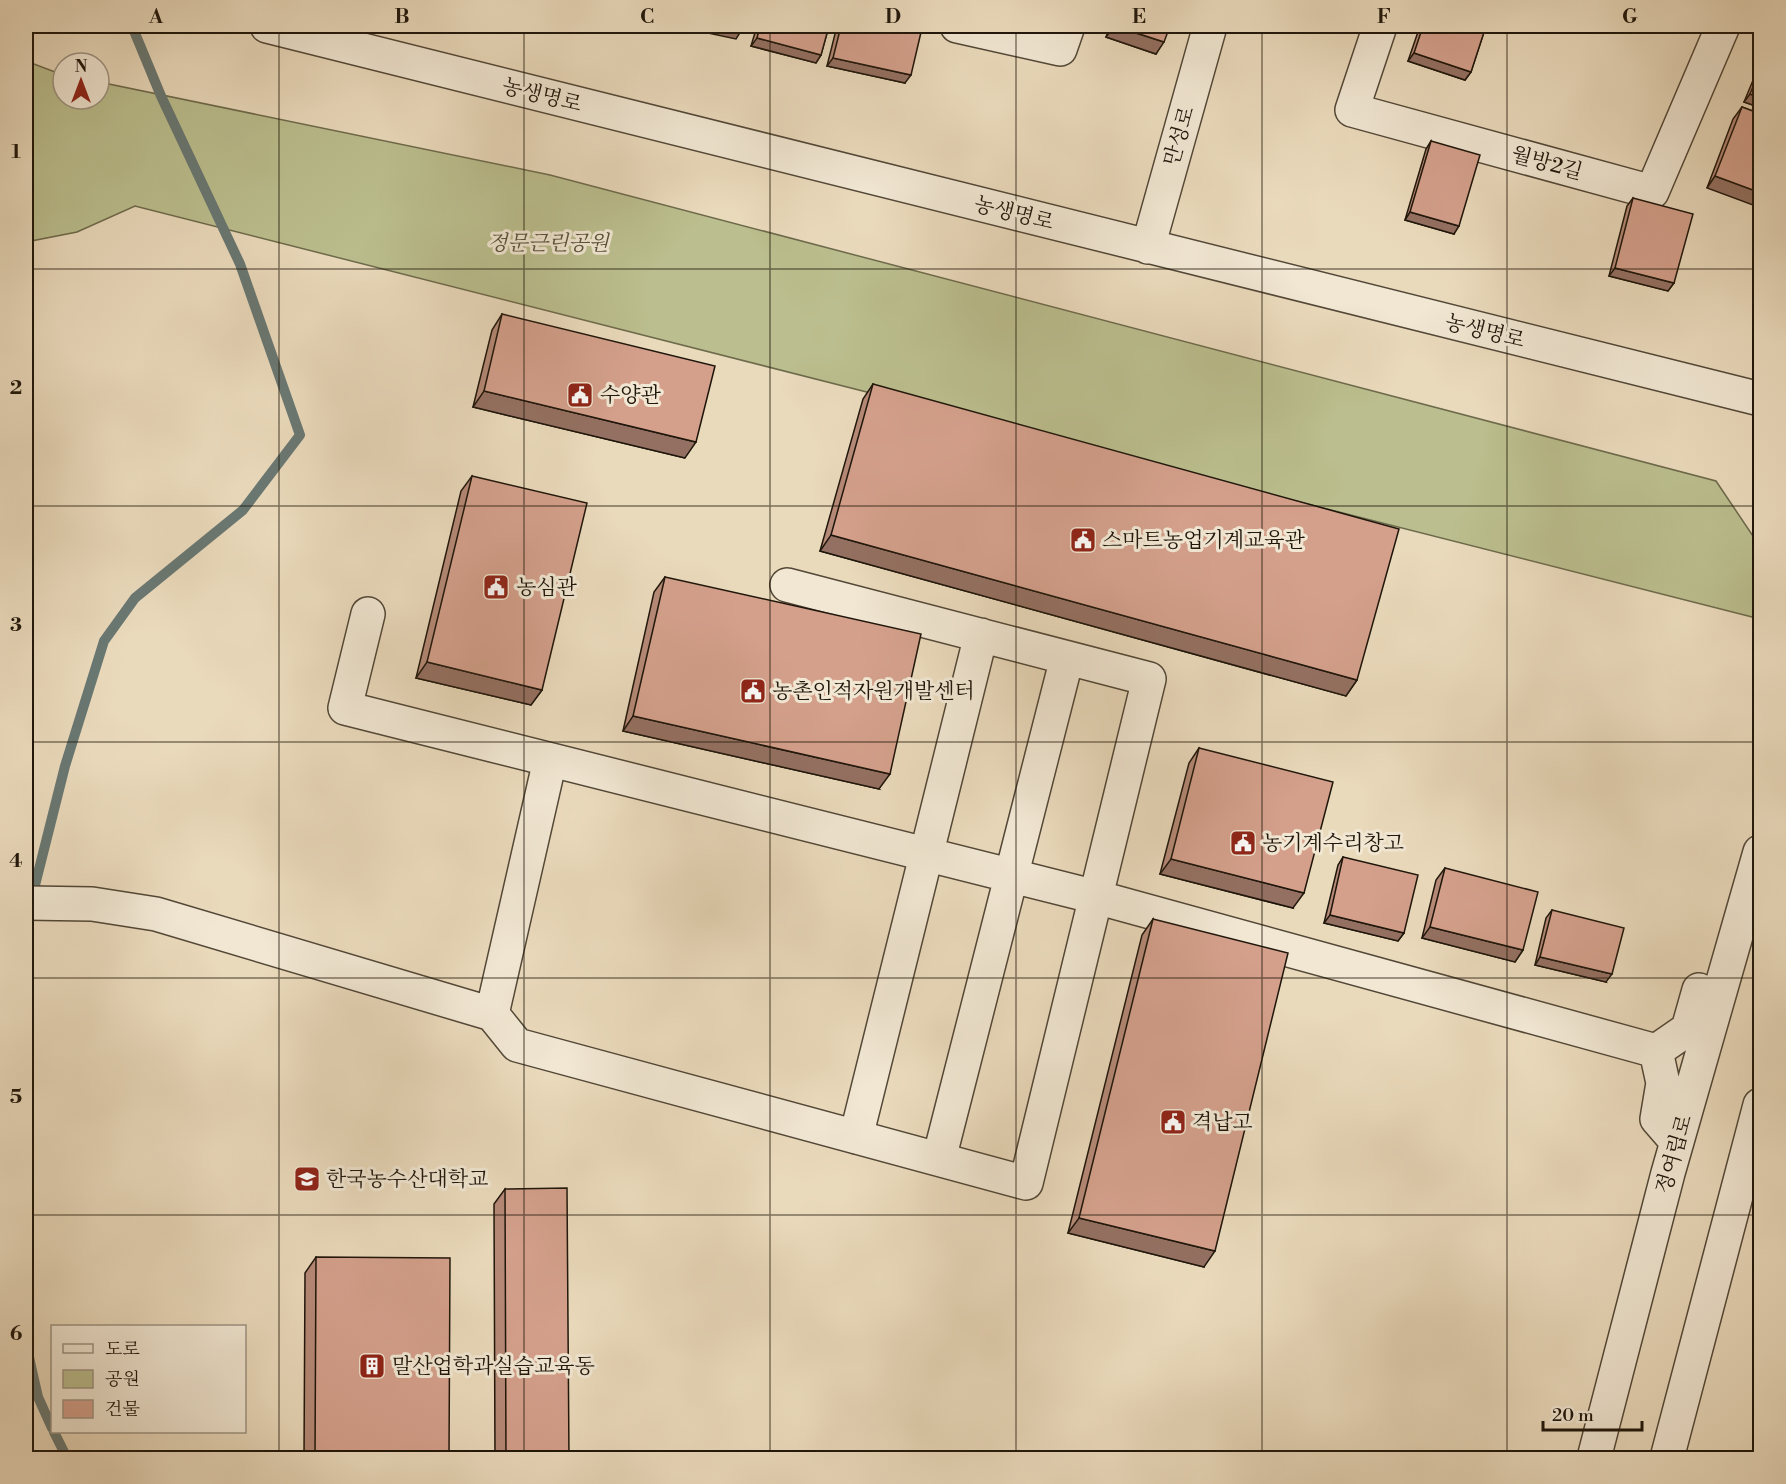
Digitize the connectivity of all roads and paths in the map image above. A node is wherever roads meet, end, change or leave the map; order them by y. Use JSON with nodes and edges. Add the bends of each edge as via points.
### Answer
{"nodes":[{"id":1,"x":267,"y":26,"type":"edge"},
{"id":2,"x":957,"y":26,"type":"edge"},
{"id":3,"x":1068,"y":26,"type":"edge"},
{"id":4,"x":1210,"y":26,"type":"edge"},
{"id":5,"x":1380,"y":26,"type":"edge"},
{"id":6,"x":1723,"y":26,"type":"edge"},
{"id":7,"x":1148,"y":247,"type":"junction"},
{"id":8,"x":1761,"y":399,"type":"edge"},
{"id":9,"x":787,"y":585,"type":"dead end"},
{"id":10,"x":368,"y":614,"type":"dead end"},
{"id":11,"x":981,"y":635,"type":"junction"},
{"id":12,"x":1067,"y":658,"type":"junction"},
{"id":13,"x":550,"y":760,"type":"junction"},
{"id":14,"x":1761,"y":852,"type":"edge"},
{"id":15,"x":926,"y":854,"type":"junction"},
{"id":16,"x":1011,"y":876,"type":"junction"},
{"id":17,"x":1096,"y":897,"type":"junction"},
{"id":18,"x":26,"y":903,"type":"edge"},
{"id":19,"x":1722,"y":986,"type":"junction"},
{"id":20,"x":492,"y":1014,"type":"junction"},
{"id":21,"x":1656,"y":1051,"type":"junction"},
{"id":22,"x":1761,"y":1105,"type":"edge"},
{"id":23,"x":856,"y":1137,"type":"junction"},
{"id":24,"x":1677,"y":1142,"type":"junction"},
{"id":25,"x":939,"y":1159,"type":"junction"},
{"id":26,"x":1594,"y":1458,"type":"edge"},
{"id":27,"x":1667,"y":1458,"type":"edge"}],
"edges":[{"from":1,"to":7,"type":"street","name":"농생명로"},
{"from":2,"to":3,"type":"street","via":[[1060,49]]},
{"from":4,"to":7,"type":"street","name":"만성로"},
{"from":5,"to":6,"type":"street","name":"월방2길","via":[[1352,110],[1652,192]]},
{"from":7,"to":8,"type":"street","name":"농생명로"},
{"from":9,"to":11,"type":"street"},
{"from":10,"to":13,"type":"street","via":[[345,708]]},
{"from":11,"to":12,"type":"street"},
{"from":11,"to":15,"type":"street"},
{"from":12,"to":16,"type":"street"},
{"from":12,"to":17,"type":"street","via":[[1149,679]]},
{"from":13,"to":15,"type":"street"},
{"from":13,"to":20,"type":"street"},
{"from":14,"to":19,"type":"street","name":"정여립로"},
{"from":15,"to":16,"type":"street"},
{"from":15,"to":23,"type":"street"},
{"from":16,"to":17,"type":"street"},
{"from":16,"to":25,"type":"street"},
{"from":17,"to":21,"type":"street"},
{"from":17,"to":25,"type":"street","via":[[1026,1183]]},
{"from":18,"to":20,"type":"street","via":[[92,904],[156,914]]},
{"from":19,"to":21,"type":"street","via":[[1700,987],[1688,1029]]},
{"from":19,"to":24,"type":"street","name":"정여립로"},
{"from":20,"to":23,"type":"street","via":[[517,1045]]},
{"from":21,"to":24,"type":"street","via":[[1663,1083],[1657,1119]]},
{"from":22,"to":27,"type":"street"},
{"from":23,"to":25,"type":"street"},
{"from":24,"to":26,"type":"street","name":"정여립로"}]}
